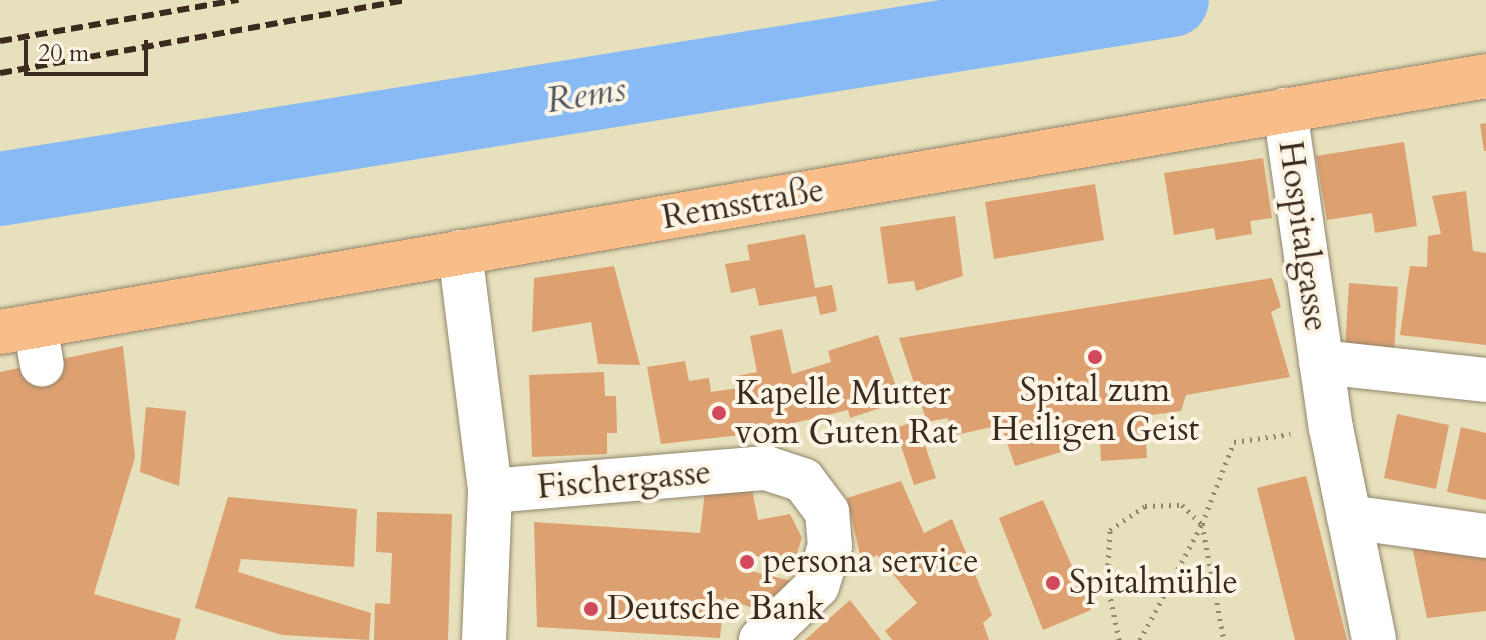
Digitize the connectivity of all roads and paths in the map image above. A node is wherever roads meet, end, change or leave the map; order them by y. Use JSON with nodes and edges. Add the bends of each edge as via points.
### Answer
{"nodes":[{"id":1,"x":1486,"y":76,"type":"edge"},
{"id":2,"x":1285,"y":110,"type":"junction"},
{"id":3,"x":460,"y":252,"type":"junction"},
{"id":4,"x":26,"y":341,"type":"edge"},
{"id":5,"x":1321,"y":362,"type":"junction"},
{"id":6,"x":1486,"y":380,"type":"edge"},
{"id":7,"x":1331,"y":428,"type":"junction"},
{"id":8,"x":490,"y":491,"type":"junction"},
{"id":9,"x":1349,"y":517,"type":"junction"},
{"id":10,"x":1202,"y":524,"type":"junction"},
{"id":11,"x":1486,"y":536,"type":"edge"},
{"id":12,"x":484,"y":640,"type":"edge"},
{"id":13,"x":761,"y":640,"type":"edge"},
{"id":14,"x":1119,"y":640,"type":"edge"},
{"id":15,"x":1140,"y":640,"type":"edge"},
{"id":16,"x":1224,"y":640,"type":"edge"},
{"id":17,"x":1374,"y":640,"type":"edge"}],
"edges":[{"from":1,"to":2,"type":"main road","name":"Remsstraße"},
{"from":2,"to":3,"type":"main road","name":"Remsstraße"},
{"from":2,"to":5,"type":"street","name":"Hospitalgasse"},
{"from":3,"to":4,"type":"main road","name":"Remsstraße"},
{"from":3,"to":8,"type":"street","name":"Fischergasse"},
{"from":5,"to":6,"type":"street","name":"Hospitalgasse"},
{"from":5,"to":7,"type":"street","name":"Hospitalgasse"},
{"from":7,"to":9,"type":"street","name":"Hospitalgasse"},
{"from":7,"to":10,"type":"path","via":[[1234,442]]},
{"from":8,"to":12,"type":"street"},
{"from":8,"to":13,"type":"street","name":"Fischergasse","via":[[766,468],[803,480],[827,512],[830,546],[817,586]]},
{"from":9,"to":11,"type":"street"},
{"from":9,"to":17,"type":"street","name":"Hospitalgasse"},
{"from":10,"to":14,"type":"path","via":[[1182,505],[1145,506],[1110,530],[1107,581]]},
{"from":10,"to":15,"type":"path"},
{"from":10,"to":16,"type":"path"}]}
